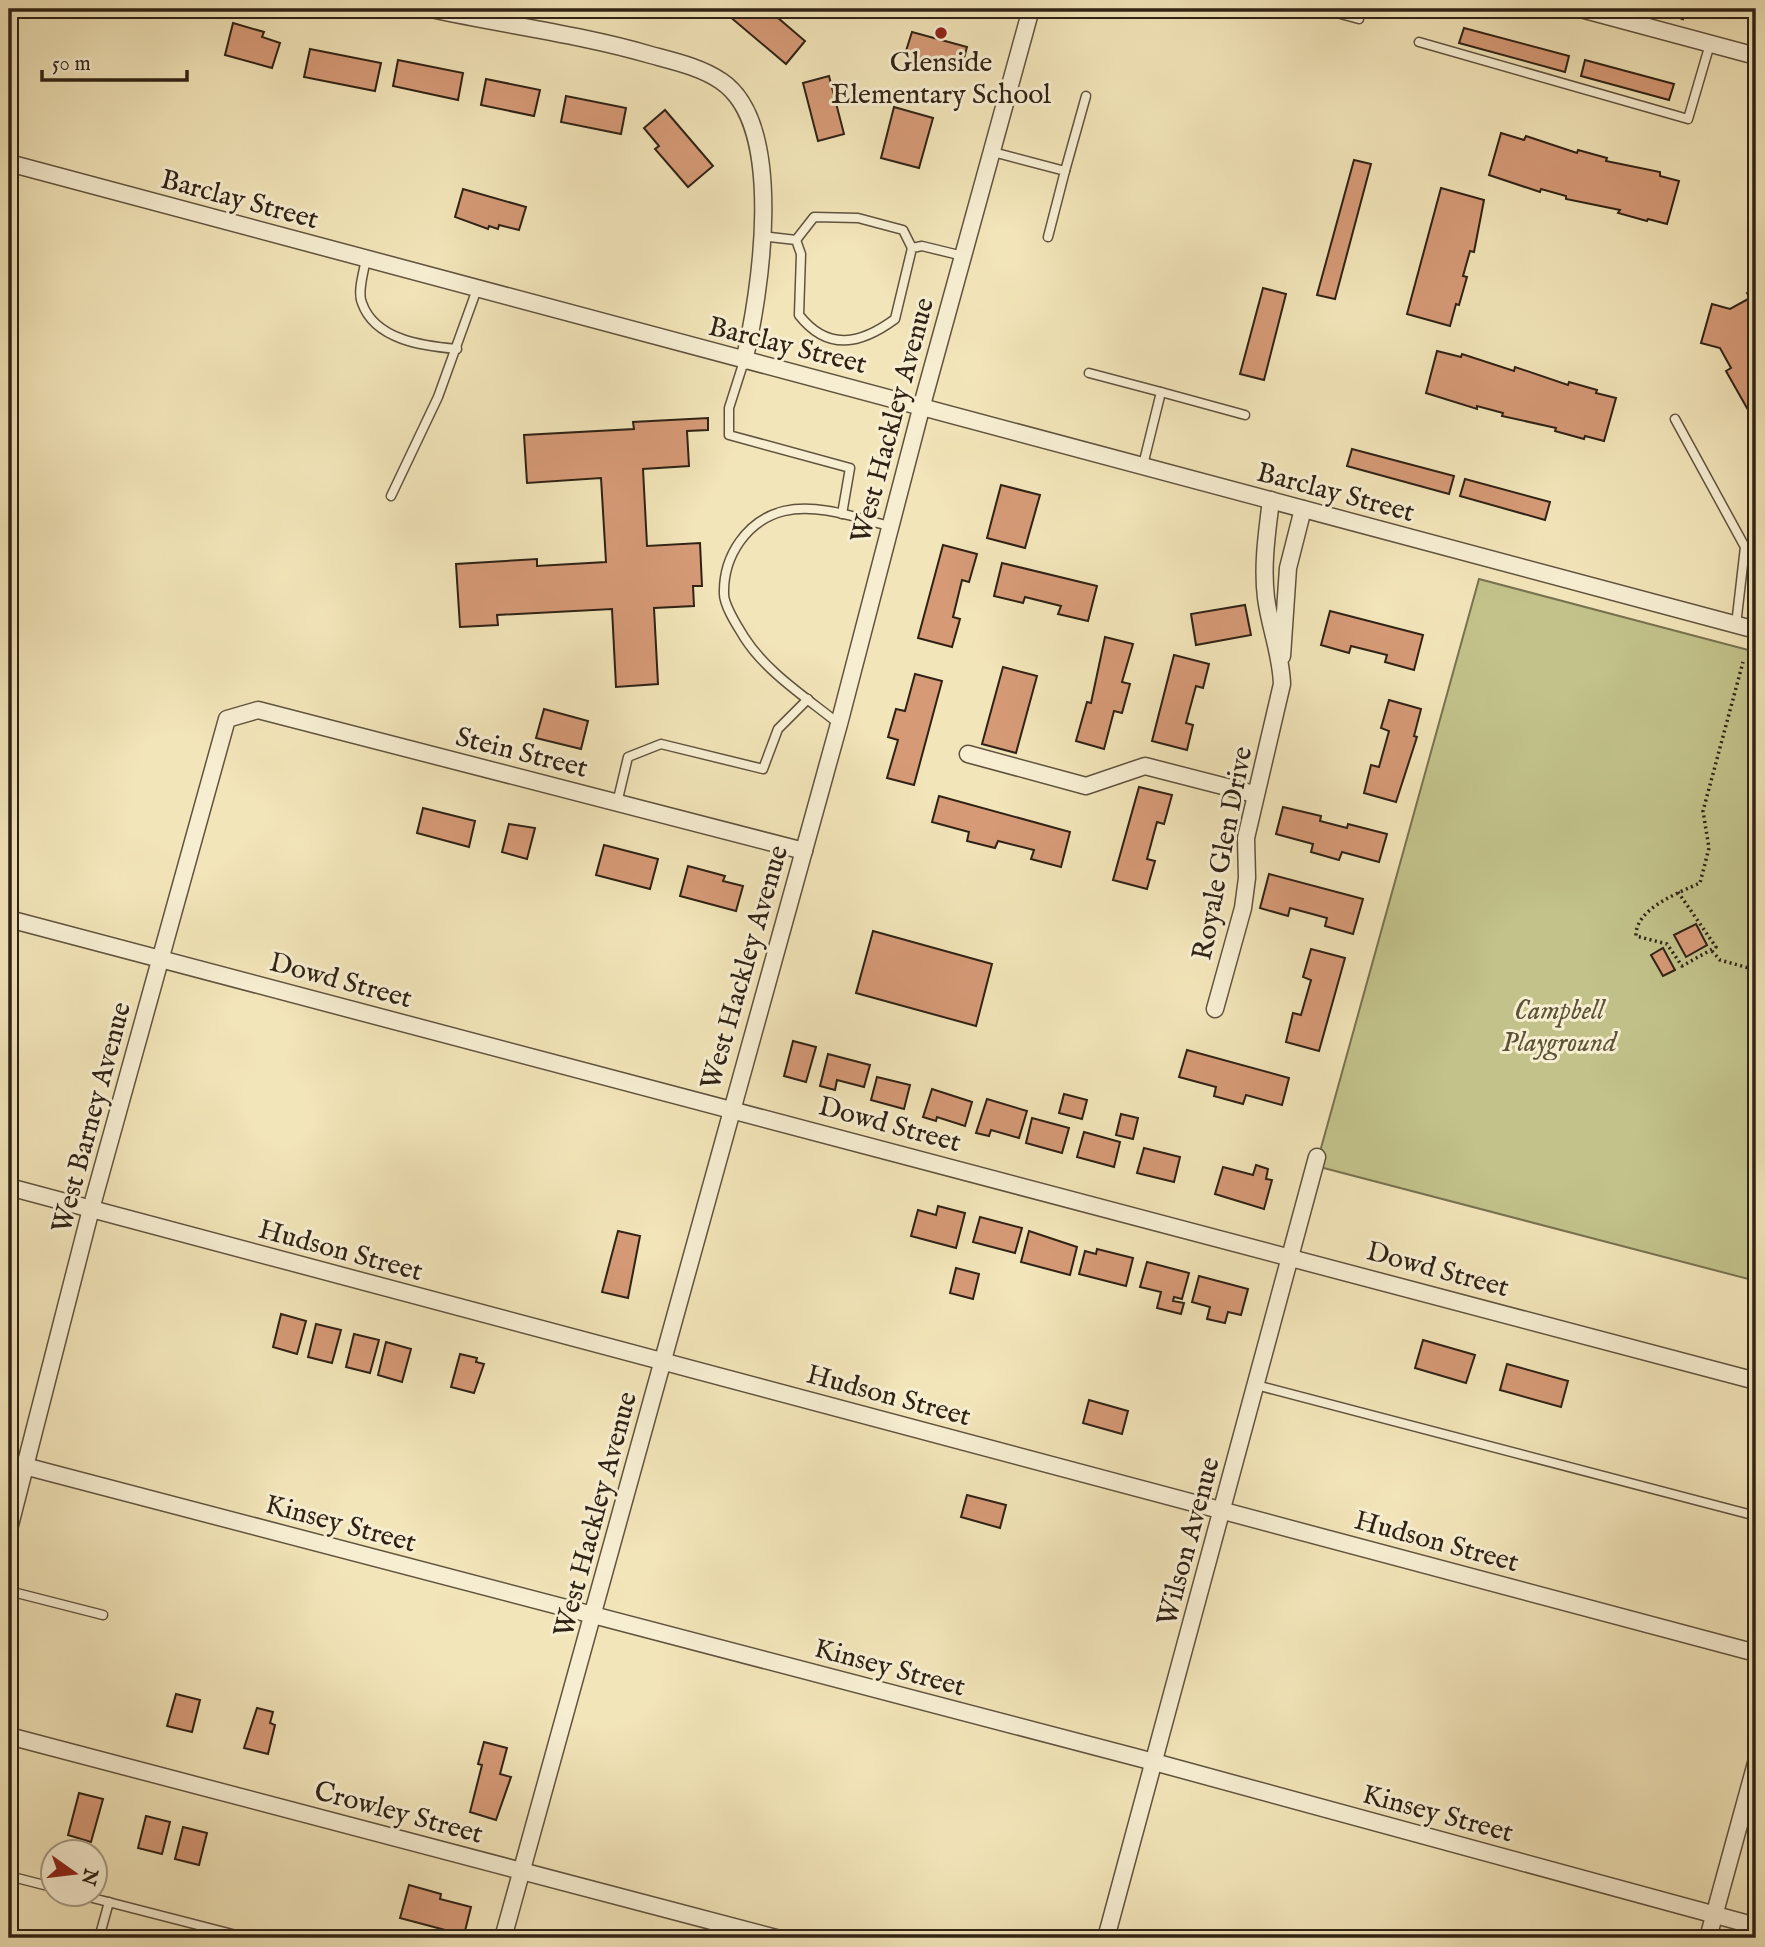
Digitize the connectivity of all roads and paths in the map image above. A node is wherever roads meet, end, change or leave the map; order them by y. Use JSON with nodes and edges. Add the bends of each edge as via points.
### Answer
{"nodes":[{"id":1,"x":431,"y":9,"type":"edge"},
{"id":2,"x":1031,"y":9,"type":"edge"},
{"id":3,"x":1322,"y":9,"type":"edge"},
{"id":4,"x":1581,"y":9,"type":"edge"},
{"id":5,"x":1359,"y":19,"type":"dead end"},
{"id":6,"x":1419,"y":42,"type":"dead end"},
{"id":7,"x":1710,"y":44,"type":"junction"},
{"id":8,"x":1756,"y":57,"type":"edge"},
{"id":9,"x":1086,"y":96,"type":"dead end"},
{"id":10,"x":993,"y":152,"type":"junction"},
{"id":11,"x":9,"y":163,"type":"edge"},
{"id":12,"x":1065,"y":171,"type":"junction"},
{"id":13,"x":761,"y":236,"type":"junction"},
{"id":14,"x":1048,"y":237,"type":"dead end"},
{"id":15,"x":796,"y":240,"type":"junction"},
{"id":16,"x":912,"y":248,"type":"junction"},
{"id":17,"x":964,"y":256,"type":"junction"},
{"id":18,"x":366,"y":259,"type":"junction"},
{"id":19,"x":477,"y":289,"type":"junction"},
{"id":20,"x":457,"y":349,"type":"junction"},
{"id":21,"x":744,"y":361,"type":"junction"},
{"id":22,"x":1088,"y":373,"type":"dead end"},
{"id":23,"x":1161,"y":391,"type":"junction"},
{"id":24,"x":922,"y":405,"type":"junction"},
{"id":25,"x":1245,"y":415,"type":"dead end"},
{"id":26,"x":1675,"y":419,"type":"dead end"},
{"id":27,"x":1143,"y":465,"type":"junction"},
{"id":28,"x":391,"y":496,"type":"dead end"},
{"id":29,"x":1271,"y":500,"type":"junction"},
{"id":30,"x":1303,"y":509,"type":"junction"},
{"id":31,"x":842,"y":514,"type":"junction"},
{"id":32,"x":889,"y":526,"type":"junction"},
{"id":33,"x":1736,"y":625,"type":"junction"},
{"id":34,"x":1756,"y":630,"type":"edge"},
{"id":35,"x":1281,"y":658,"type":"junction"},
{"id":36,"x":1743,"y":662,"type":"dead end"},
{"id":37,"x":808,"y":699,"type":"junction"},
{"id":38,"x":227,"y":719,"type":"joint"},
{"id":39,"x":839,"y":724,"type":"junction"},
{"id":40,"x":968,"y":754,"type":"dead end"},
{"id":41,"x":1254,"y":794,"type":"junction"},
{"id":42,"x":617,"y":803,"type":"junction"},
{"id":43,"x":804,"y":851,"type":"junction"},
{"id":44,"x":1678,"y":892,"type":"junction"},
{"id":45,"x":9,"y":919,"type":"edge"},
{"id":46,"x":1712,"y":951,"type":"junction"},
{"id":47,"x":160,"y":959,"type":"junction"},
{"id":48,"x":1756,"y":970,"type":"edge"},
{"id":49,"x":1216,"y":1009,"type":"dead end"},
{"id":50,"x":730,"y":1108,"type":"junction"},
{"id":51,"x":1317,"y":1157,"type":"dead end"},
{"id":52,"x":9,"y":1187,"type":"edge"},
{"id":53,"x":91,"y":1209,"type":"junction"},
{"id":54,"x":1291,"y":1256,"type":"junction"},
{"id":55,"x":662,"y":1361,"type":"junction"},
{"id":56,"x":1756,"y":1381,"type":"edge"},
{"id":57,"x":1256,"y":1385,"type":"junction"},
{"id":58,"x":9,"y":1462,"type":"edge"},
{"id":59,"x":26,"y":1466,"type":"junction"},
{"id":60,"x":1223,"y":1510,"type":"junction"},
{"id":61,"x":1756,"y":1516,"type":"edge"},
{"id":62,"x":9,"y":1529,"type":"edge"},
{"id":63,"x":9,"y":1591,"type":"edge"},
{"id":64,"x":103,"y":1615,"type":"dead end"},
{"id":65,"x":594,"y":1615,"type":"junction"},
{"id":66,"x":1756,"y":1653,"type":"edge"},
{"id":67,"x":9,"y":1736,"type":"edge"},
{"id":68,"x":1154,"y":1762,"type":"junction"},
{"id":69,"x":1756,"y":1763,"type":"edge"},
{"id":70,"x":522,"y":1871,"type":"junction"},
{"id":71,"x":9,"y":1876,"type":"edge"},
{"id":72,"x":38,"y":1883,"type":"edge"},
{"id":73,"x":109,"y":1902,"type":"joint"},
{"id":74,"x":1714,"y":1914,"type":"junction"},
{"id":75,"x":1756,"y":1926,"type":"edge"},
{"id":76,"x":212,"y":1929,"type":"junction"},
{"id":77,"x":99,"y":1938,"type":"edge"},
{"id":78,"x":210,"y":1938,"type":"edge"},
{"id":79,"x":248,"y":1938,"type":"edge"},
{"id":80,"x":503,"y":1938,"type":"edge"},
{"id":81,"x":776,"y":1938,"type":"edge"},
{"id":82,"x":1106,"y":1938,"type":"edge"},
{"id":83,"x":1708,"y":1938,"type":"edge"}],
"edges":[{"from":1,"to":13,"type":"street","via":[[625,47],[721,81],[741,102],[755,132]]},
{"from":2,"to":10,"type":"street","name":"West Hackley Avenue"},
{"from":3,"to":5,"type":"lane"},
{"from":4,"to":7,"type":"street"},
{"from":6,"to":7,"type":"lane","via":[[1688,119]]},
{"from":7,"to":8,"type":"street"},
{"from":9,"to":12,"type":"lane"},
{"from":10,"to":12,"type":"lane"},
{"from":10,"to":17,"type":"street","name":"West Hackley Avenue"},
{"from":11,"to":18,"type":"street","name":"Barclay Street"},
{"from":12,"to":14,"type":"lane"},
{"from":13,"to":15,"type":"lane"},
{"from":13,"to":21,"type":"street","via":[[755,317]]},
{"from":15,"to":16,"type":"lane","via":[[814,217],[858,218],[903,230]]},
{"from":15,"to":16,"type":"lane","via":[[801,254],[799,315],[823,337],[853,341],[872,335],[895,319]]},
{"from":16,"to":17,"type":"lane"},
{"from":17,"to":24,"type":"street","name":"West Hackley Avenue"},
{"from":18,"to":19,"type":"street","name":"Barclay Street"},
{"from":18,"to":20,"type":"lane","via":[[360,301],[373,323],[416,346]]},
{"from":19,"to":20,"type":"lane"},
{"from":19,"to":21,"type":"street","name":"Barclay Street"},
{"from":20,"to":28,"type":"lane"},
{"from":21,"to":24,"type":"street","name":"Barclay Street"},
{"from":21,"to":31,"type":"lane","via":[[729,408],[729,435],[850,468]]},
{"from":22,"to":23,"type":"lane"},
{"from":23,"to":25,"type":"lane"},
{"from":23,"to":27,"type":"lane"},
{"from":24,"to":27,"type":"street","name":"Barclay Street"},
{"from":24,"to":32,"type":"street","name":"West Hackley Avenue"},
{"from":26,"to":33,"type":"lane","via":[[1745,547]]},
{"from":27,"to":29,"type":"street","name":"Barclay Street"},
{"from":29,"to":30,"type":"street","name":"Barclay Street"},
{"from":29,"to":35,"type":"street","name":"Royale Glen Drive","via":[[1264,566],[1266,600]]},
{"from":30,"to":33,"type":"street","name":"Barclay Street"},
{"from":30,"to":35,"type":"street","via":[[1288,568]]},
{"from":31,"to":32,"type":"lane"},
{"from":31,"to":37,"type":"lane","via":[[785,510],[755,522],[731,553],[723,596],[745,639]]},
{"from":32,"to":39,"type":"street","name":"West Hackley Avenue"},
{"from":33,"to":34,"type":"street","name":"Barclay Street"},
{"from":35,"to":41,"type":"street","name":"Royale Glen Drive","via":[[1282,684]]},
{"from":36,"to":44,"type":"path","via":[[1703,811],[1709,848],[1700,883]]},
{"from":37,"to":39,"type":"lane"},
{"from":37,"to":42,"type":"lane","via":[[778,729],[763,769],[661,744],[628,757]]},
{"from":38,"to":42,"type":"street","name":"Stein Street","via":[[258,710]]},
{"from":38,"to":47,"type":"street","name":"West Barney Avenue"},
{"from":39,"to":43,"type":"street","name":"West Hackley Avenue"},
{"from":40,"to":41,"type":"street","via":[[1086,786],[1145,766]]},
{"from":41,"to":49,"type":"street","name":"Royale Glen Drive","via":[[1242,908]]},
{"from":42,"to":43,"type":"street","name":"Stein Street"},
{"from":43,"to":50,"type":"street","name":"West Hackley Avenue"},
{"from":44,"to":46,"type":"path","via":[[1716,947]]},
{"from":44,"to":46,"type":"path","via":[[1640,918],[1636,936],[1667,944],[1682,966]]},
{"from":45,"to":47,"type":"street","name":"Dowd Street"},
{"from":46,"to":48,"type":"path","via":[[1720,960]]},
{"from":47,"to":50,"type":"street","name":"Dowd Street"},
{"from":47,"to":53,"type":"street","name":"West Barney Avenue"},
{"from":50,"to":54,"type":"street","name":"Dowd Street"},
{"from":50,"to":55,"type":"street","name":"West Hackley Avenue"},
{"from":51,"to":54,"type":"street","name":"Wilson Avenue"},
{"from":52,"to":53,"type":"street","name":"Hudson Street"},
{"from":53,"to":55,"type":"street","name":"Hudson Street"},
{"from":53,"to":59,"type":"street","name":"West Barney Avenue"},
{"from":54,"to":56,"type":"street","name":"Dowd Street"},
{"from":54,"to":57,"type":"street","name":"Wilson Avenue"},
{"from":55,"to":60,"type":"street","name":"Hudson Street"},
{"from":55,"to":65,"type":"street","name":"West Hackley Avenue"},
{"from":57,"to":60,"type":"street","name":"Wilson Avenue"},
{"from":57,"to":61,"type":"lane"},
{"from":58,"to":59,"type":"street","name":"Kinsey Street"},
{"from":59,"to":62,"type":"street","name":"West Barney Avenue"},
{"from":59,"to":65,"type":"street","name":"Kinsey Street"},
{"from":60,"to":66,"type":"street","name":"Hudson Street"},
{"from":60,"to":68,"type":"street","name":"Wilson Avenue"},
{"from":63,"to":64,"type":"lane"},
{"from":65,"to":68,"type":"street","name":"Kinsey Street"},
{"from":65,"to":70,"type":"street","name":"West Hackley Avenue"},
{"from":67,"to":70,"type":"street","name":"Crowley Street"},
{"from":68,"to":74,"type":"street","name":"Kinsey Street"},
{"from":68,"to":82,"type":"street","name":"Wilson Avenue"},
{"from":69,"to":74,"type":"street"},
{"from":70,"to":80,"type":"street","name":"West Hackley Avenue"},
{"from":70,"to":81,"type":"street","name":"Crowley Street"},
{"from":71,"to":72,"type":"lane"},
{"from":73,"to":76,"type":"lane"},
{"from":73,"to":77,"type":"lane"},
{"from":74,"to":75,"type":"street","name":"Kinsey Street"},
{"from":74,"to":83,"type":"street"},
{"from":76,"to":78,"type":"lane"},
{"from":76,"to":79,"type":"lane"}]}
